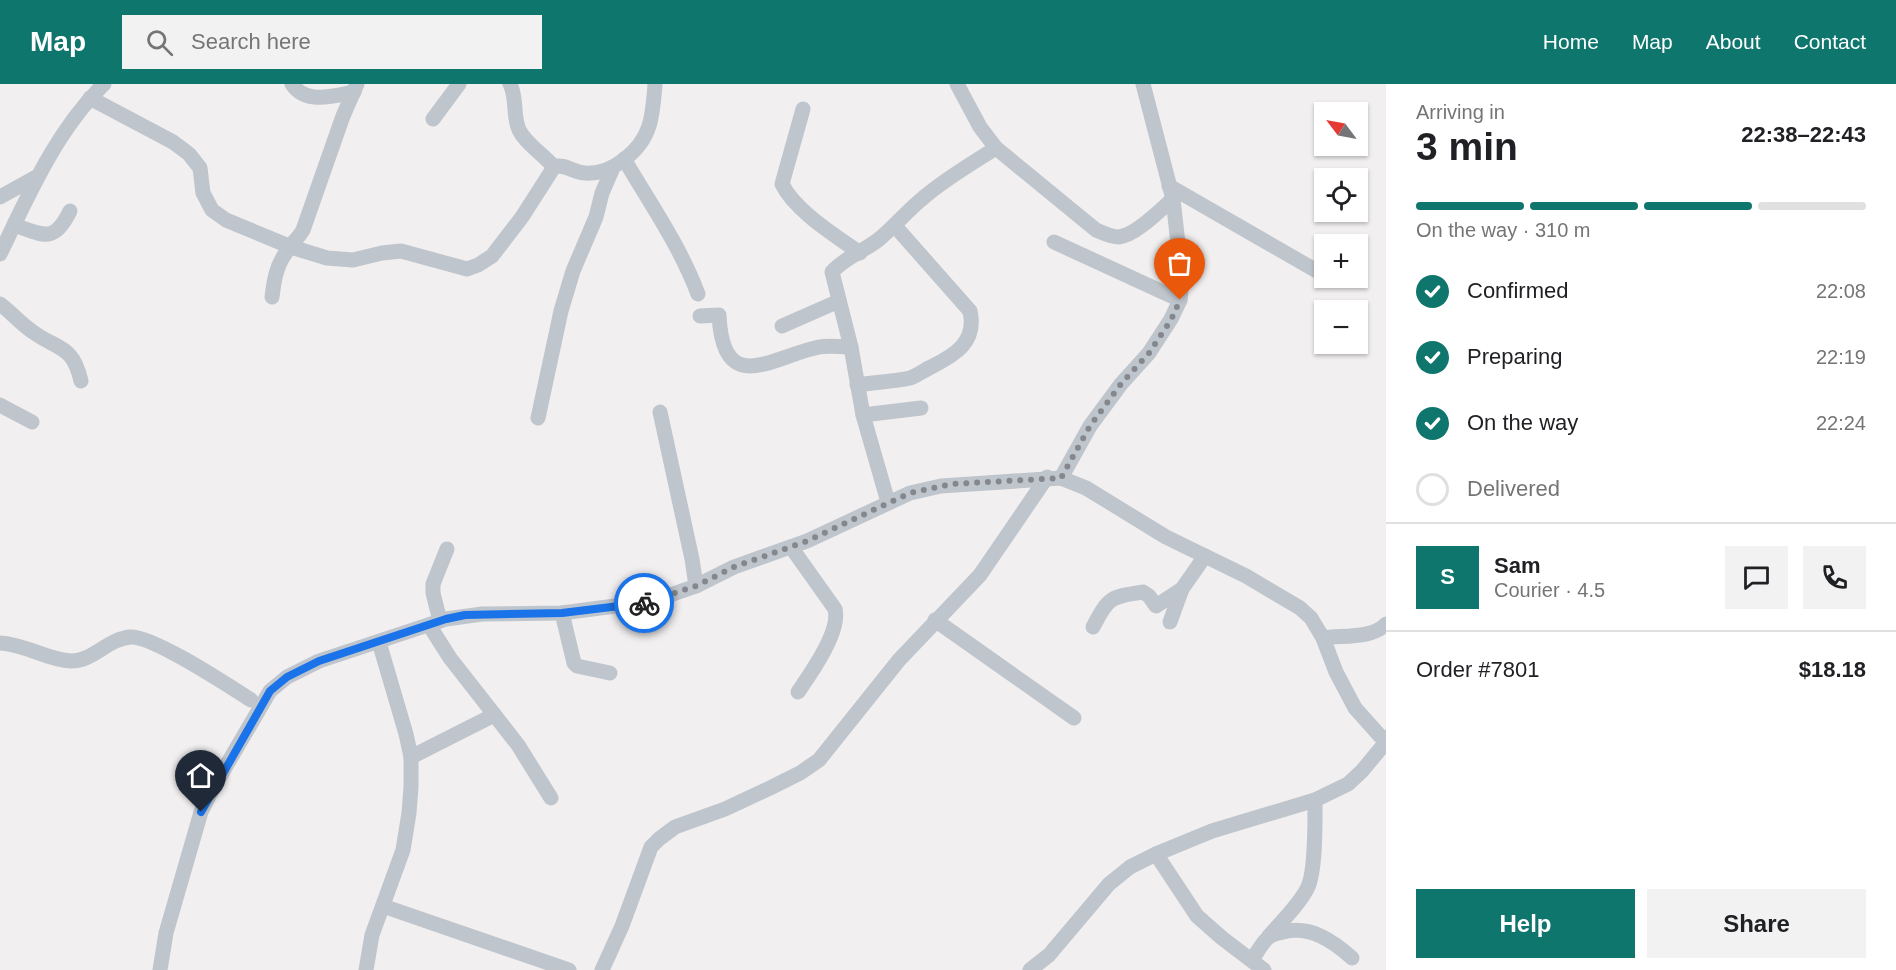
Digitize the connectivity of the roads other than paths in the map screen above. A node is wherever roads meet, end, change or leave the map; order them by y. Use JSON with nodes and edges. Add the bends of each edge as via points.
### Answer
{"nodes":[{"id":1,"x":104,"y":84,"type":"edge"},
{"id":2,"x":292,"y":84,"type":"edge"},
{"id":3,"x":459,"y":84,"type":"edge"},
{"id":4,"x":510,"y":84,"type":"edge"},
{"id":5,"x":656,"y":84,"type":"edge"},
{"id":6,"x":957,"y":84,"type":"edge"},
{"id":7,"x":1143,"y":84,"type":"edge"},
{"id":8,"x":356,"y":88,"type":"edge"},
{"id":9,"x":90,"y":98,"type":"junction"},
{"id":10,"x":803,"y":109,"type":"dead end"},
{"id":11,"x":433,"y":119,"type":"dead end"},
{"id":12,"x":996,"y":148,"type":"junction"},
{"id":13,"x":624,"y":159,"type":"junction"},
{"id":14,"x":554,"y":167,"type":"junction"},
{"id":15,"x":612,"y":170,"type":"junction"},
{"id":16,"x":39,"y":176,"type":"junction"},
{"id":17,"x":1171,"y":192,"type":"junction"},
{"id":18,"x":0,"y":197,"type":"edge"},
{"id":19,"x":70,"y":211,"type":"dead end"},
{"id":20,"x":14,"y":225,"type":"junction"},
{"id":21,"x":895,"y":226,"type":"junction"},
{"id":22,"x":1053,"y":242,"type":"dead end"},
{"id":23,"x":291,"y":247,"type":"junction"},
{"id":24,"x":860,"y":253,"type":"junction"},
{"id":25,"x":0,"y":254,"type":"edge"},
{"id":26,"x":1314,"y":270,"type":"edge"},
{"id":27,"x":698,"y":294,"type":"dead end"},
{"id":28,"x":272,"y":297,"type":"dead end"},
{"id":29,"x":1180,"y":300,"type":"junction"},
{"id":30,"x":838,"y":301,"type":"junction"},
{"id":31,"x":0,"y":304,"type":"edge"},
{"id":32,"x":700,"y":316,"type":"dead end"},
{"id":33,"x":782,"y":326,"type":"dead end"},
{"id":34,"x":851,"y":347,"type":"junction"},
{"id":35,"x":81,"y":381,"type":"dead end"},
{"id":36,"x":858,"y":385,"type":"junction"},
{"id":37,"x":0,"y":405,"type":"edge"},
{"id":38,"x":921,"y":408,"type":"dead end"},
{"id":39,"x":660,"y":412,"type":"dead end"},
{"id":40,"x":863,"y":415,"type":"junction"},
{"id":41,"x":538,"y":418,"type":"dead end"},
{"id":42,"x":32,"y":422,"type":"dead end"},
{"id":43,"x":1054,"y":478,"type":"junction"},
{"id":44,"x":888,"y":502,"type":"junction"},
{"id":45,"x":791,"y":547,"type":"junction"},
{"id":46,"x":447,"y":549,"type":"dead end"},
{"id":47,"x":1205,"y":556,"type":"junction"},
{"id":48,"x":696,"y":586,"type":"junction"},
{"id":49,"x":1182,"y":589,"type":"junction"},
{"id":50,"x":562,"y":613,"type":"junction"},
{"id":51,"x":935,"y":620,"type":"junction"},
{"id":52,"x":1170,"y":622,"type":"dead end"},
{"id":53,"x":434,"y":623,"type":"junction"},
{"id":54,"x":1386,"y":624,"type":"edge"},
{"id":55,"x":1093,"y":627,"type":"dead end"},
{"id":56,"x":1323,"y":638,"type":"junction"},
{"id":57,"x":379,"y":642,"type":"junction"},
{"id":58,"x":0,"y":643,"type":"edge"},
{"id":59,"x":610,"y":673,"type":"dead end"},
{"id":60,"x":798,"y":692,"type":"dead end"},
{"id":61,"x":251,"y":700,"type":"dead end"},
{"id":62,"x":494,"y":715,"type":"junction"},
{"id":63,"x":1074,"y":718,"type":"dead end"},
{"id":64,"x":1386,"y":740,"type":"edge"},
{"id":65,"x":411,"y":757,"type":"junction"},
{"id":66,"x":550,"y":798,"type":"dead end"},
{"id":67,"x":1315,"y":800,"type":"junction"},
{"id":68,"x":1156,"y":854,"type":"junction"},
{"id":69,"x":383,"y":906,"type":"junction"},
{"id":70,"x":1269,"y":936,"type":"junction"},
{"id":71,"x":1352,"y":958,"type":"dead end"},
{"id":72,"x":1258,"y":965,"type":"edge"},
{"id":73,"x":160,"y":970,"type":"edge"},
{"id":74,"x":366,"y":970,"type":"edge"},
{"id":75,"x":569,"y":970,"type":"edge"},
{"id":76,"x":602,"y":970,"type":"edge"},
{"id":77,"x":1030,"y":970,"type":"edge"}],
"edges":[{"from":1,"to":9,"type":"street"},
{"from":2,"to":8,"type":"street","via":[[304,95],[316,98]]},
{"from":3,"to":11,"type":"street"},
{"from":4,"to":14,"type":"street","via":[[523,137]]},
{"from":5,"to":13,"type":"street","via":[[646,134]]},
{"from":6,"to":12,"type":"street","via":[[980,128]]},
{"from":7,"to":17,"type":"street"},
{"from":8,"to":23,"type":"street","via":[[307,221]]},
{"from":9,"to":16,"type":"street"},
{"from":9,"to":23,"type":"street","via":[[189,154],[200,168],[203,192],[212,210],[226,220]]},
{"from":10,"to":24,"type":"street","via":[[782,184],[813,218]]},
{"from":12,"to":17,"type":"street","via":[[1096,231],[1107,235],[1120,237],[1131,232],[1154,216]]},
{"from":12,"to":21,"type":"street","via":[[941,183]]},
{"from":13,"to":15,"type":"street"},
{"from":13,"to":27,"type":"street","via":[[659,216]]},
{"from":14,"to":15,"type":"street","via":[[560,165],[585,174]]},
{"from":14,"to":23,"type":"street","via":[[492,256],[467,269],[401,251],[353,260],[327,258]]},
{"from":15,"to":41,"type":"street","via":[[561,311]]},
{"from":16,"to":18,"type":"street"},
{"from":16,"to":20,"type":"street"},
{"from":17,"to":26,"type":"street"},
{"from":17,"to":29,"type":"street","via":[[1182,279]]},
{"from":19,"to":20,"type":"street","via":[[59,230],[51,234]]},
{"from":20,"to":25,"type":"street"},
{"from":21,"to":24,"type":"street"},
{"from":21,"to":36,"type":"street","via":[[969,311],[972,322],[963,347],[911,378]]},
{"from":22,"to":29,"type":"street"},
{"from":23,"to":28,"type":"street","via":[[279,265]]},
{"from":24,"to":30,"type":"street","via":[[832,272]]},
{"from":29,"to":43,"type":"street","via":[[1149,353],[1121,384]]},
{"from":30,"to":33,"type":"street"},
{"from":30,"to":34,"type":"street"},
{"from":31,"to":35,"type":"street","via":[[34,333],[67,352],[75,360]]},
{"from":32,"to":34,"type":"street","via":[[719,315],[727,354],[736,363],[768,365],[820,347]]},
{"from":34,"to":36,"type":"street"},
{"from":36,"to":40,"type":"street"},
{"from":37,"to":42,"type":"street"},
{"from":38,"to":40,"type":"street"},
{"from":39,"to":48,"type":"street"},
{"from":40,"to":44,"type":"street"},
{"from":43,"to":44,"type":"street","via":[[941,486]]},
{"from":43,"to":47,"type":"street","via":[[1086,488]]},
{"from":43,"to":51,"type":"street","via":[[963,594]]},
{"from":44,"to":45,"type":"street"},
{"from":45,"to":48,"type":"street","via":[[734,567]]},
{"from":45,"to":60,"type":"street","via":[[837,616],[834,629]]},
{"from":46,"to":53,"type":"street","via":[[433,584]]},
{"from":47,"to":49,"type":"street"},
{"from":47,"to":56,"type":"street","via":[[1300,608]]},
{"from":48,"to":50,"type":"street","via":[[653,601]]},
{"from":49,"to":52,"type":"street"},
{"from":49,"to":55,"type":"street","via":[[1156,606],[1143,592],[1115,597],[1108,601]]},
{"from":50,"to":53,"type":"street","via":[[465,615]]},
{"from":50,"to":59,"type":"street","via":[[574,663]]},
{"from":51,"to":63,"type":"street"},
{"from":51,"to":76,"type":"street","via":[[819,760],[725,809],[675,827],[651,847]]},
{"from":53,"to":57,"type":"street"},
{"from":53,"to":62,"type":"street","via":[[450,658]]},
{"from":54,"to":56,"type":"street","via":[[1381,630]]},
{"from":56,"to":64,"type":"street","via":[[1355,708]]},
{"from":57,"to":65,"type":"street"},
{"from":57,"to":73,"type":"street","via":[[319,661],[287,677],[270,691],[201,812],[166,933]]},
{"from":58,"to":61,"type":"street","via":[[69,661],[80,660],[132,636],[183,658]]},
{"from":62,"to":65,"type":"street"},
{"from":62,"to":66,"type":"street","via":[[518,745]]},
{"from":64,"to":67,"type":"street","via":[[1348,784]]},
{"from":65,"to":69,"type":"street","via":[[403,850]]},
{"from":67,"to":68,"type":"street","via":[[1212,831]]},
{"from":67,"to":70,"type":"street","via":[[1309,886]]},
{"from":68,"to":72,"type":"street","via":[[1197,916]]},
{"from":68,"to":77,"type":"street","via":[[1130,867],[1109,884],[1049,955]]},
{"from":69,"to":74,"type":"street","via":[[372,935]]},
{"from":69,"to":75,"type":"street"},
{"from":70,"to":71,"type":"street","via":[[1290,930],[1311,932],[1338,945]]},
{"from":70,"to":72,"type":"street"}]}
